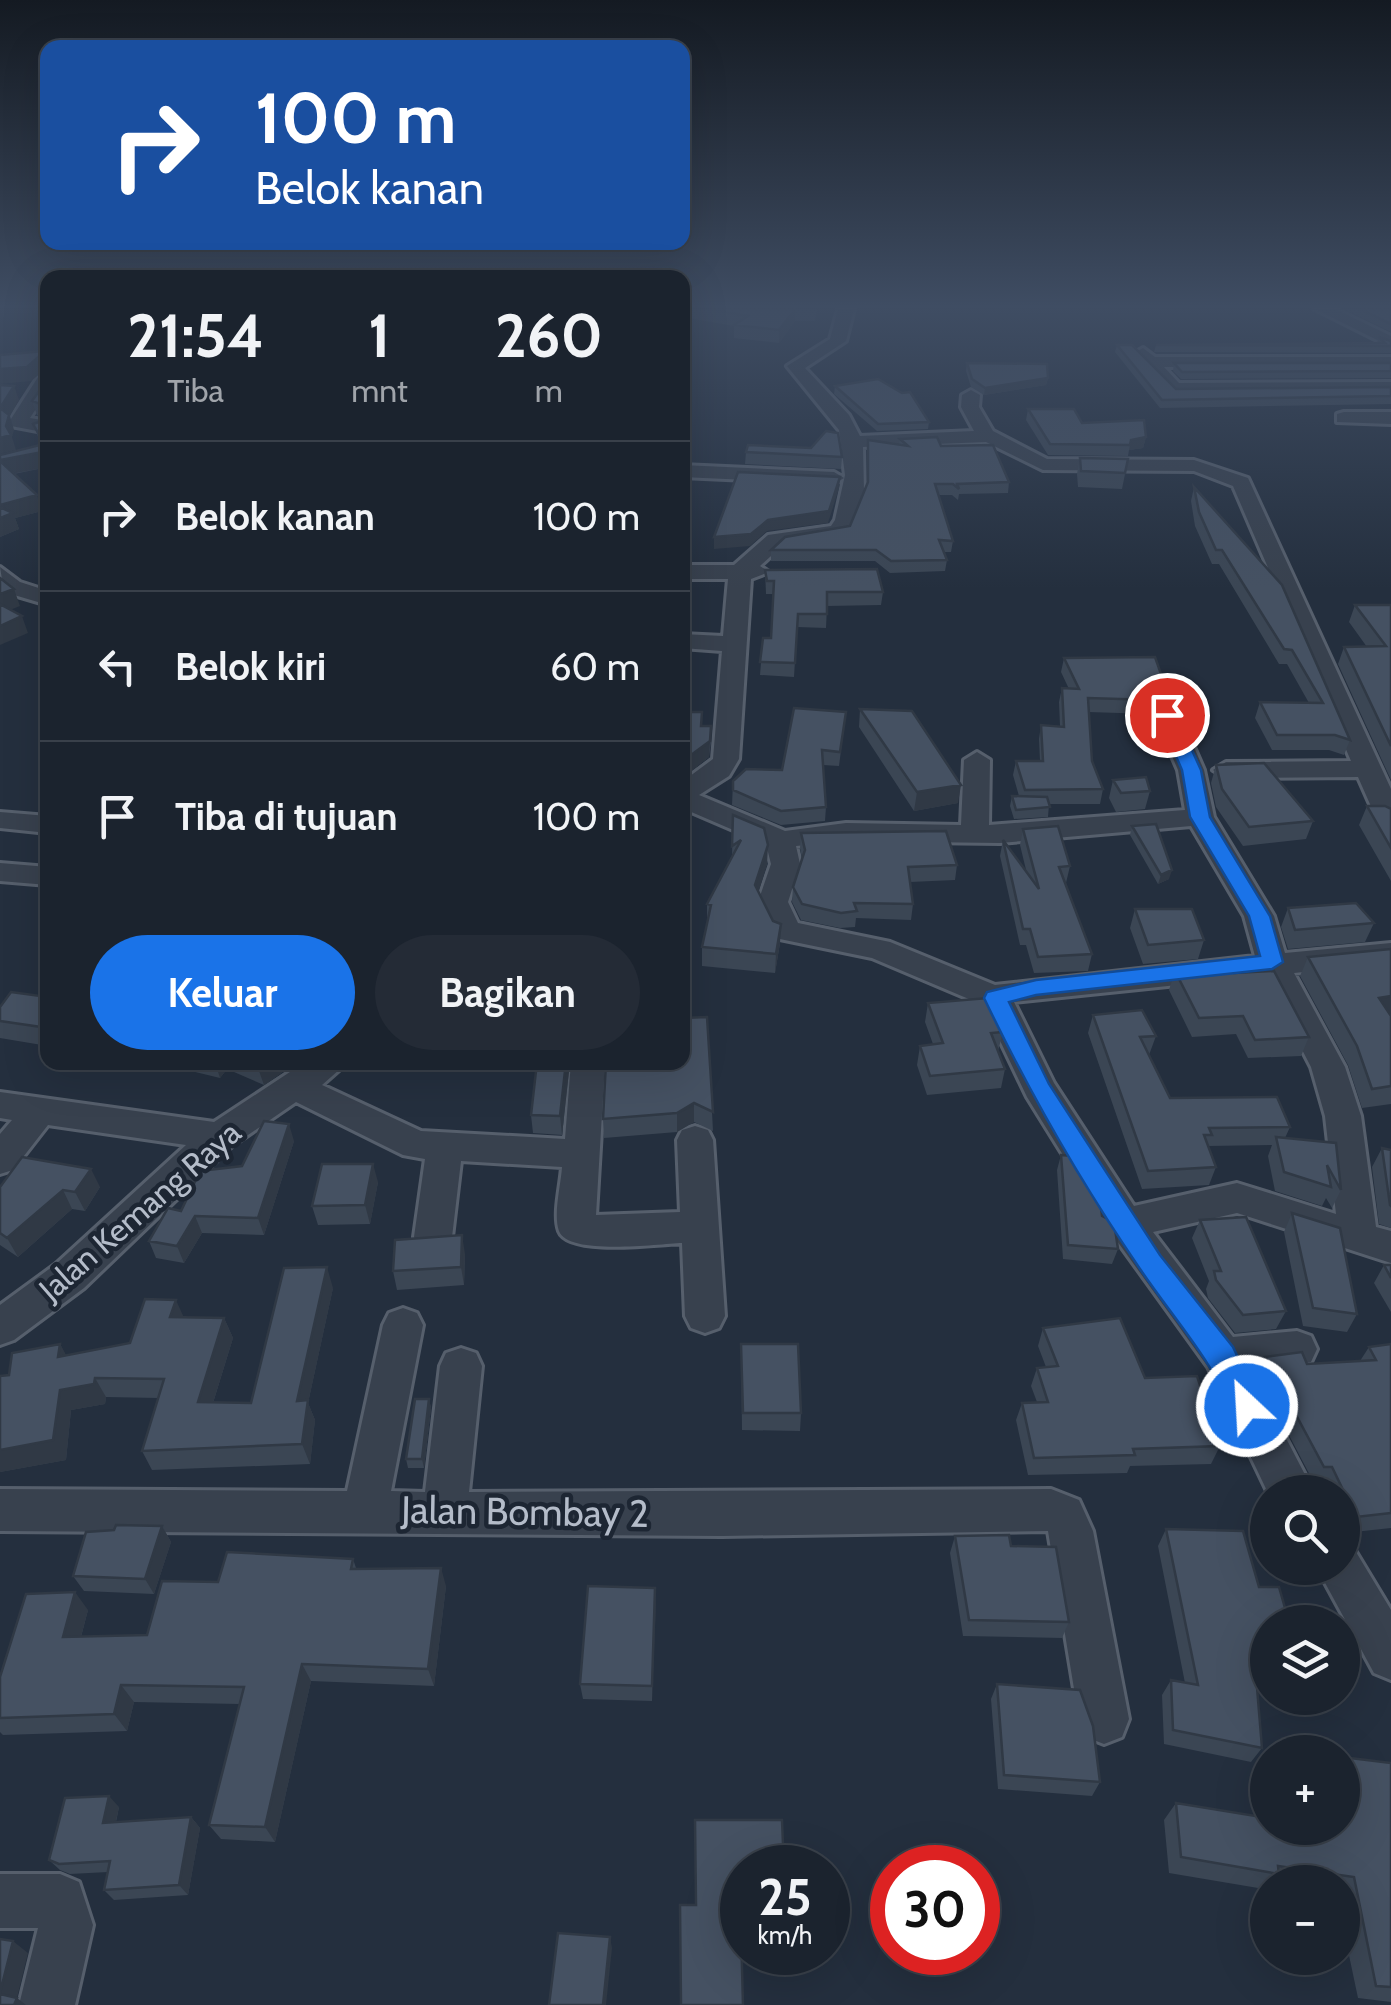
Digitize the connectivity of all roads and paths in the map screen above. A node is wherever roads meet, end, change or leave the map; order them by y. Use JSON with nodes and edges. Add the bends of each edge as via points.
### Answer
{"nodes":[{"id":1,"x":33,"y":403,"type":"edge"},
{"id":2,"x":826,"y":403,"type":"edge"},
{"id":3,"x":970,"y":403,"type":"edge"},
{"id":4,"x":1344,"y":418,"type":"dead end"},
{"id":5,"x":1391,"y":418,"type":"edge"},
{"id":6,"x":24,"y":429,"type":"edge"},
{"id":7,"x":986,"y":436,"type":"junction"},
{"id":8,"x":853,"y":442,"type":"junction"},
{"id":9,"x":690,"y":470,"type":"edge"},
{"id":10,"x":854,"y":479,"type":"junction"},
{"id":11,"x":690,"y":572,"type":"edge"},
{"id":12,"x":740,"y":572,"type":"junction"},
{"id":13,"x":779,"y":572,"type":"edge"},
{"id":14,"x":0,"y":574,"type":"edge"},
{"id":15,"x":40,"y":596,"type":"edge"},
{"id":16,"x":690,"y":642,"type":"edge"},
{"id":17,"x":732,"y":644,"type":"junction"},
{"id":18,"x":1167,"y":715,"type":"dead end"},
{"id":19,"x":977,"y":760,"type":"dead end"},
{"id":20,"x":1365,"y":769,"type":"junction"},
{"id":21,"x":1192,"y":770,"type":"junction"},
{"id":22,"x":690,"y":786,"type":"edge"},
{"id":23,"x":690,"y":790,"type":"edge"},
{"id":24,"x":1200,"y":817,"type":"junction"},
{"id":25,"x":0,"y":820,"type":"edge"},
{"id":26,"x":1391,"y":820,"type":"edge"},
{"id":27,"x":40,"y":824,"type":"edge"},
{"id":28,"x":975,"y":834,"type":"junction"},
{"id":29,"x":777,"y":838,"type":"junction"},
{"id":30,"x":1391,"y":953,"type":"edge"},
{"id":31,"x":1272,"y":962,"type":"junction"},
{"id":32,"x":996,"y":998,"type":"junction"},
{"id":33,"x":321,"y":1070,"type":"edge"},
{"id":34,"x":588,"y":1070,"type":"edge"},
{"id":35,"x":297,"y":1088,"type":"junction"},
{"id":36,"x":0,"y":1105,"type":"edge"},
{"id":37,"x":39,"y":1111,"type":"junction"},
{"id":38,"x":219,"y":1136,"type":"junction"},
{"id":39,"x":695,"y":1140,"type":"dead end"},
{"id":40,"x":445,"y":1148,"type":"junction"},
{"id":41,"x":583,"y":1154,"type":"junction"},
{"id":42,"x":0,"y":1160,"type":"edge"},
{"id":43,"x":1125,"y":1224,"type":"junction"},
{"id":44,"x":700,"y":1227,"type":"junction"},
{"id":45,"x":433,"y":1237,"type":"edge"},
{"id":46,"x":1374,"y":1242,"type":"edge"},
{"id":47,"x":704,"y":1316,"type":"dead end"},
{"id":48,"x":403,"y":1325,"type":"dead end"},
{"id":49,"x":0,"y":1328,"type":"edge"},
{"id":50,"x":1297,"y":1349,"type":"edge"},
{"id":51,"x":1223,"y":1356,"type":"junction"},
{"id":52,"x":461,"y":1366,"type":"dead end"},
{"id":53,"x":1280,"y":1475,"type":"edge"},
{"id":54,"x":0,"y":1510,"type":"edge"},
{"id":55,"x":365,"y":1511,"type":"junction"},
{"id":56,"x":444,"y":1511,"type":"junction"},
{"id":57,"x":1350,"y":1585,"type":"edge"},
{"id":58,"x":1391,"y":1656,"type":"edge"},
{"id":59,"x":1104,"y":1720,"type":"dead end"},
{"id":60,"x":0,"y":1901,"type":"edge"},
{"id":61,"x":47,"y":2005,"type":"edge"}],
"edges":[{"from":1,"to":6,"type":"street"},
{"from":2,"to":8,"type":"street"},
{"from":3,"to":7,"type":"street"},
{"from":4,"to":5,"type":"street"},
{"from":7,"to":8,"type":"street"},
{"from":7,"to":20,"type":"street","via":[[1054,466],[1189,464],[1242,482]]},
{"from":8,"to":10,"type":"street"},
{"from":9,"to":10,"type":"street"},
{"from":10,"to":12,"type":"street","via":[[842,528],[776,540]]},
{"from":11,"to":12,"type":"street"},
{"from":12,"to":13,"type":"street"},
{"from":12,"to":17,"type":"street"},
{"from":14,"to":15,"type":"street","via":[[12,587]]},
{"from":16,"to":17,"type":"street"},
{"from":17,"to":22,"type":"street","via":[[726,759]]},
{"from":18,"to":21,"type":"street"},
{"from":19,"to":28,"type":"street"},
{"from":20,"to":21,"type":"street"},
{"from":20,"to":26,"type":"street"},
{"from":21,"to":24,"type":"street"},
{"from":23,"to":29,"type":"street"},
{"from":24,"to":28,"type":"street"},
{"from":24,"to":31,"type":"street","via":[[1259,916]]},
{"from":25,"to":27,"type":"street"},
{"from":28,"to":29,"type":"street"},
{"from":29,"to":32,"type":"street","via":[[787,870],[773,902],[786,931],[897,955]]},
{"from":30,"to":31,"type":"street"},
{"from":31,"to":32,"type":"street","via":[[1036,987]]},
{"from":31,"to":46,"type":"street","via":[[1337,1094]]},
{"from":32,"to":43,"type":"street","via":[[1039,1088]]},
{"from":33,"to":35,"type":"street","name":"Jalan Kemang Raya"},
{"from":34,"to":41,"type":"street"},
{"from":35,"to":38,"type":"street","name":"Jalan Kemang Raya"},
{"from":35,"to":40,"type":"street","via":[[416,1145]]},
{"from":36,"to":37,"type":"street"},
{"from":37,"to":38,"type":"street"},
{"from":37,"to":42,"type":"street"},
{"from":38,"to":49,"type":"street","name":"Jalan Kemang Raya","via":[[70,1276]]},
{"from":39,"to":44,"type":"street"},
{"from":40,"to":41,"type":"street"},
{"from":40,"to":45,"type":"street"},
{"from":41,"to":44,"type":"street","via":[[576,1227],[582,1231]]},
{"from":43,"to":46,"type":"street","via":[[1236,1198]]},
{"from":43,"to":51,"type":"street"},
{"from":44,"to":47,"type":"street"},
{"from":48,"to":55,"type":"street"},
{"from":50,"to":51,"type":"street"},
{"from":51,"to":53,"type":"street"},
{"from":52,"to":56,"type":"street"},
{"from":54,"to":55,"type":"street","name":"Jalan Bombay 2"},
{"from":55,"to":56,"type":"street","name":"Jalan Bombay 2"},
{"from":56,"to":59,"type":"street","name":"Jalan Bombay 2","via":[[1051,1510],[1063,1515],[1070,1531]]},
{"from":57,"to":58,"type":"street"},
{"from":60,"to":61,"type":"street","via":[[60,1901],[65,1910]]}]}
